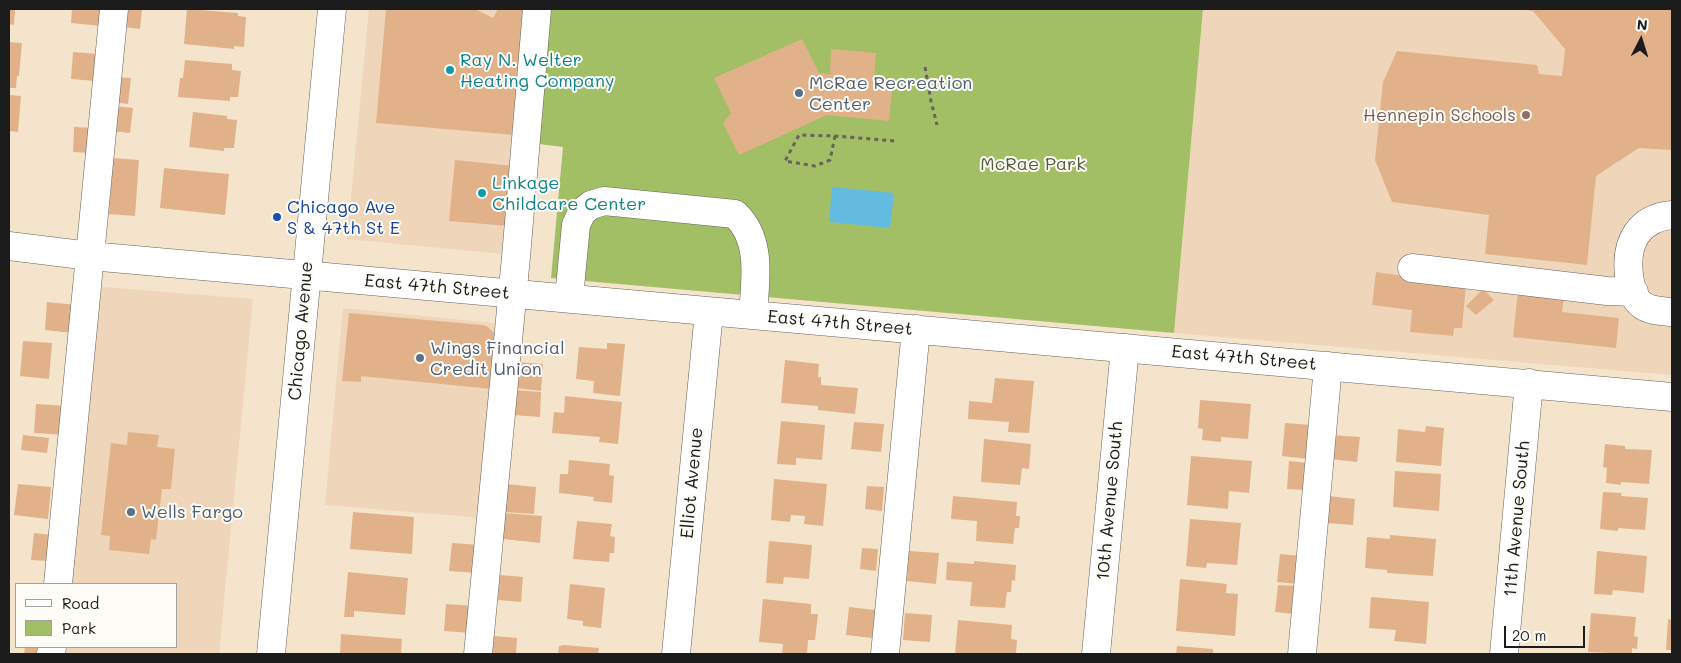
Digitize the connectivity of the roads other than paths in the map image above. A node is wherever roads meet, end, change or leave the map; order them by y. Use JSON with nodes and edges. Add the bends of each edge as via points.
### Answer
{"nodes":[{"id":1,"x":114,"y":9,"type":"edge"},
{"id":2,"x":332,"y":9,"type":"edge"},
{"id":3,"x":537,"y":9,"type":"edge"},
{"id":4,"x":1672,"y":215,"type":"edge"},
{"id":5,"x":9,"y":246,"type":"edge"},
{"id":6,"x":90,"y":256,"type":"junction"},
{"id":7,"x":1412,"y":268,"type":"dead end"},
{"id":8,"x":307,"y":276,"type":"junction"},
{"id":9,"x":1634,"y":292,"type":"junction"},
{"id":10,"x":512,"y":294,"type":"junction"},
{"id":11,"x":569,"y":298,"type":"junction"},
{"id":12,"x":709,"y":312,"type":"junction"},
{"id":13,"x":1672,"y":312,"type":"edge"},
{"id":14,"x":752,"y":315,"type":"junction"},
{"id":15,"x":916,"y":329,"type":"junction"},
{"id":16,"x":1125,"y":348,"type":"junction"},
{"id":17,"x":1328,"y":366,"type":"junction"},
{"id":18,"x":1529,"y":383,"type":"junction"},
{"id":19,"x":1672,"y":397,"type":"edge"},
{"id":20,"x":58,"y":583,"type":"edge"},
{"id":21,"x":271,"y":654,"type":"edge"},
{"id":22,"x":478,"y":654,"type":"edge"},
{"id":23,"x":676,"y":654,"type":"edge"},
{"id":24,"x":885,"y":654,"type":"edge"},
{"id":25,"x":1096,"y":654,"type":"edge"},
{"id":26,"x":1302,"y":654,"type":"edge"},
{"id":27,"x":1504,"y":654,"type":"edge"}],
"edges":[{"from":1,"to":6,"type":"street"},
{"from":2,"to":8,"type":"street","name":"Chicago Avenue"},
{"from":3,"to":10,"type":"street"},
{"from":4,"to":9,"type":"street","via":[[1656,218],[1642,226],[1634,237],[1629,254]]},
{"from":5,"to":6,"type":"street","name":"East 47th Street"},
{"from":6,"to":8,"type":"street","name":"East 47th Street"},
{"from":6,"to":20,"type":"street"},
{"from":7,"to":9,"type":"street"},
{"from":8,"to":10,"type":"street","name":"East 47th Street"},
{"from":8,"to":21,"type":"street","name":"Chicago Avenue"},
{"from":9,"to":13,"type":"street","via":[[1636,300],[1648,309]]},
{"from":10,"to":11,"type":"street","name":"East 47th Street"},
{"from":10,"to":22,"type":"street"},
{"from":11,"to":12,"type":"street","name":"East 47th Street"},
{"from":11,"to":14,"type":"street","via":[[576,225],[582,212],[604,201],[735,214],[751,236],[754,251]]},
{"from":12,"to":14,"type":"street","name":"East 47th Street"},
{"from":12,"to":23,"type":"street","name":"Elliot Avenue"},
{"from":14,"to":15,"type":"street","name":"East 47th Street"},
{"from":15,"to":16,"type":"street","name":"East 47th Street"},
{"from":15,"to":24,"type":"street"},
{"from":16,"to":17,"type":"street","name":"East 47th Street"},
{"from":16,"to":25,"type":"street","name":"10th Avenue South"},
{"from":17,"to":18,"type":"street","name":"East 47th Street"},
{"from":17,"to":26,"type":"street"},
{"from":18,"to":19,"type":"street","name":"East 47th Street"},
{"from":18,"to":27,"type":"street","name":"11th Avenue South"}]}
